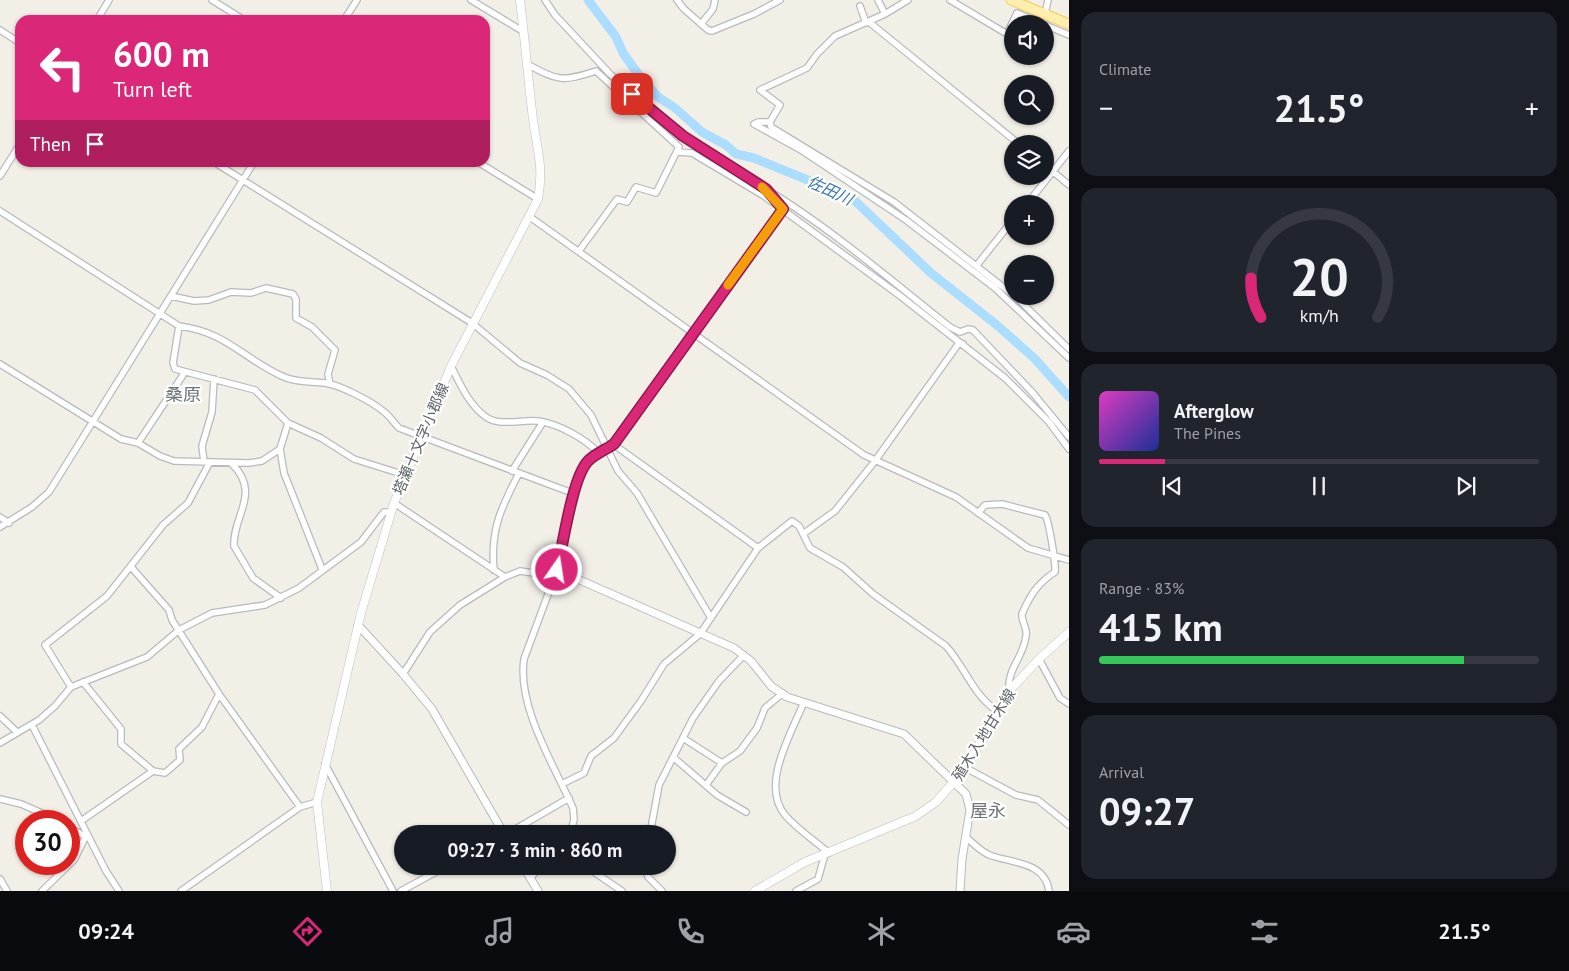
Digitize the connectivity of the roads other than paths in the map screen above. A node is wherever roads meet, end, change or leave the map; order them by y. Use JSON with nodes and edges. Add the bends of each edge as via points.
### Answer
{"nodes":[{"id":1,"x":110,"y":0,"type":"edge"},
{"id":2,"x":212,"y":0,"type":"edge"},
{"id":3,"x":356,"y":0,"type":"edge"},
{"id":4,"x":471,"y":0,"type":"edge"},
{"id":5,"x":520,"y":0,"type":"edge"},
{"id":6,"x":545,"y":0,"type":"edge"},
{"id":7,"x":678,"y":0,"type":"edge"},
{"id":8,"x":715,"y":0,"type":"edge"},
{"id":9,"x":780,"y":0,"type":"edge"},
{"id":10,"x":878,"y":0,"type":"edge"},
{"id":11,"x":908,"y":0,"type":"edge"},
{"id":12,"x":950,"y":0,"type":"edge"},
{"id":13,"x":1011,"y":0,"type":"edge"},
{"id":14,"x":1048,"y":0,"type":"edge"},
{"id":15,"x":860,"y":6,"type":"dead end"},
{"id":16,"x":885,"y":14,"type":"junction"},
{"id":17,"x":1044,"y":14,"type":"junction"},
{"id":18,"x":100,"y":15,"type":"edge"},
{"id":19,"x":236,"y":15,"type":"edge"},
{"id":20,"x":347,"y":15,"type":"edge"},
{"id":21,"x":867,"y":22,"type":"junction"},
{"id":22,"x":701,"y":24,"type":"junction"},
{"id":23,"x":1069,"y":24,"type":"edge"},
{"id":24,"x":1054,"y":28,"type":"edge"},
{"id":25,"x":0,"y":30,"type":"edge"},
{"id":26,"x":524,"y":32,"type":"junction"},
{"id":27,"x":1004,"y":32,"type":"edge"},
{"id":28,"x":1069,"y":35,"type":"edge"},
{"id":29,"x":15,"y":40,"type":"edge"},
{"id":30,"x":527,"y":64,"type":"junction"},
{"id":31,"x":770,"y":122,"type":"junction"},
{"id":32,"x":1008,"y":135,"type":"edge"},
{"id":33,"x":1069,"y":151,"type":"edge"},
{"id":34,"x":15,"y":152,"type":"edge"},
{"id":35,"x":678,"y":152,"type":"junction"},
{"id":36,"x":222,"y":167,"type":"edge"},
{"id":37,"x":251,"y":167,"type":"edge"},
{"id":38,"x":486,"y":167,"type":"edge"},
{"id":39,"x":1054,"y":171,"type":"edge"},
{"id":40,"x":1054,"y":173,"type":"edge"},
{"id":41,"x":0,"y":176,"type":"edge"},
{"id":42,"x":243,"y":180,"type":"junction"},
{"id":43,"x":1042,"y":185,"type":"edge"},
{"id":44,"x":1069,"y":185,"type":"edge"},
{"id":45,"x":766,"y":189,"type":"junction"},
{"id":46,"x":1034,"y":195,"type":"edge"},
{"id":47,"x":538,"y":199,"type":"junction"},
{"id":48,"x":783,"y":209,"type":"junction"},
{"id":49,"x":0,"y":211,"type":"edge"},
{"id":50,"x":530,"y":217,"type":"junction"},
{"id":51,"x":1004,"y":231,"type":"edge"},
{"id":52,"x":579,"y":251,"type":"junction"},
{"id":53,"x":977,"y":265,"type":"junction"},
{"id":54,"x":1004,"y":287,"type":"edge"},
{"id":55,"x":171,"y":296,"type":"junction"},
{"id":56,"x":1024,"y":305,"type":"edge"},
{"id":57,"x":161,"y":313,"type":"junction"},
{"id":58,"x":472,"y":323,"type":"junction"},
{"id":59,"x":179,"y":326,"type":"junction"},
{"id":60,"x":960,"y":332,"type":"junction"},
{"id":61,"x":694,"y":333,"type":"junction"},
{"id":62,"x":964,"y":344,"type":"junction"},
{"id":63,"x":1069,"y":349,"type":"edge"},
{"id":64,"x":1069,"y":358,"type":"edge"},
{"id":65,"x":0,"y":364,"type":"edge"},
{"id":66,"x":451,"y":366,"type":"junction"},
{"id":67,"x":185,"y":372,"type":"junction"},
{"id":68,"x":214,"y":378,"type":"junction"},
{"id":69,"x":330,"y":384,"type":"junction"},
{"id":70,"x":90,"y":422,"type":"junction"},
{"id":71,"x":543,"y":422,"type":"junction"},
{"id":72,"x":288,"y":423,"type":"junction"},
{"id":73,"x":421,"y":437,"type":"junction"},
{"id":74,"x":1069,"y":437,"type":"edge"},
{"id":75,"x":138,"y":443,"type":"junction"},
{"id":76,"x":614,"y":444,"type":"junction"},
{"id":77,"x":280,"y":449,"type":"junction"},
{"id":78,"x":606,"y":449,"type":"junction"},
{"id":79,"x":1069,"y":449,"type":"edge"},
{"id":80,"x":599,"y":453,"type":"junction"},
{"id":81,"x":875,"y":461,"type":"junction"},
{"id":82,"x":207,"y":462,"type":"junction"},
{"id":83,"x":232,"y":464,"type":"junction"},
{"id":84,"x":516,"y":472,"type":"junction"},
{"id":85,"x":405,"y":475,"type":"junction"},
{"id":86,"x":575,"y":494,"type":"junction"},
{"id":87,"x":394,"y":503,"type":"junction"},
{"id":88,"x":392,"y":512,"type":"junction"},
{"id":89,"x":978,"y":513,"type":"junction"},
{"id":90,"x":0,"y":517,"type":"edge"},
{"id":91,"x":9,"y":523,"type":"junction"},
{"id":92,"x":0,"y":527,"type":"edge"},
{"id":93,"x":802,"y":534,"type":"junction"},
{"id":94,"x":758,"y":548,"type":"junction"},
{"id":95,"x":1055,"y":557,"type":"junction"},
{"id":96,"x":1069,"y":560,"type":"edge"},
{"id":97,"x":132,"y":568,"type":"junction"},
{"id":98,"x":322,"y":569,"type":"junction"},
{"id":99,"x":494,"y":570,"type":"junction"},
{"id":100,"x":556,"y":573,"type":"junction"},
{"id":101,"x":505,"y":577,"type":"junction"},
{"id":102,"x":281,"y":598,"type":"junction"},
{"id":103,"x":711,"y":618,"type":"junction"},
{"id":104,"x":358,"y":625,"type":"junction"},
{"id":105,"x":179,"y":630,"type":"junction"},
{"id":106,"x":1069,"y":632,"type":"edge"},
{"id":107,"x":700,"y":634,"type":"junction"},
{"id":108,"x":744,"y":655,"type":"junction"},
{"id":109,"x":1039,"y":659,"type":"junction"},
{"id":110,"x":404,"y":674,"type":"junction"},
{"id":111,"x":83,"y":682,"type":"junction"},
{"id":112,"x":71,"y":687,"type":"junction"},
{"id":113,"x":1009,"y":691,"type":"junction"},
{"id":114,"x":782,"y":693,"type":"junction"},
{"id":115,"x":219,"y":694,"type":"junction"},
{"id":116,"x":804,"y":702,"type":"junction"},
{"id":117,"x":1069,"y":704,"type":"edge"},
{"id":118,"x":997,"y":711,"type":"junction"},
{"id":119,"x":0,"y":716,"type":"edge"},
{"id":120,"x":32,"y":725,"type":"junction"},
{"id":121,"x":17,"y":732,"type":"junction"},
{"id":122,"x":683,"y":738,"type":"junction"},
{"id":123,"x":0,"y":742,"type":"edge"},
{"id":124,"x":672,"y":757,"type":"junction"},
{"id":125,"x":722,"y":763,"type":"junction"},
{"id":126,"x":325,"y":764,"type":"junction"},
{"id":127,"x":966,"y":768,"type":"junction"},
{"id":128,"x":153,"y":770,"type":"junction"},
{"id":129,"x":562,"y":784,"type":"junction"},
{"id":130,"x":954,"y":784,"type":"junction"},
{"id":131,"x":706,"y":785,"type":"junction"},
{"id":132,"x":568,"y":798,"type":"junction"},
{"id":133,"x":0,"y":799,"type":"edge"},
{"id":134,"x":317,"y":802,"type":"junction"},
{"id":135,"x":300,"y":807,"type":"junction"},
{"id":136,"x":35,"y":810,"type":"edge"},
{"id":137,"x":746,"y":812,"type":"dead end"},
{"id":138,"x":81,"y":821,"type":"junction"},
{"id":139,"x":501,"y":825,"type":"edge"},
{"id":140,"x":522,"y":825,"type":"edge"},
{"id":141,"x":573,"y":825,"type":"edge"},
{"id":142,"x":652,"y":825,"type":"edge"},
{"id":143,"x":1069,"y":825,"type":"edge"},
{"id":144,"x":80,"y":833,"type":"edge"},
{"id":145,"x":86,"y":836,"type":"junction"},
{"id":146,"x":966,"y":837,"type":"junction"},
{"id":147,"x":827,"y":853,"type":"junction"},
{"id":148,"x":430,"y":875,"type":"edge"},
{"id":149,"x":528,"y":875,"type":"edge"},
{"id":150,"x":533,"y":875,"type":"edge"},
{"id":151,"x":598,"y":875,"type":"edge"},
{"id":152,"x":647,"y":875,"type":"edge"},
{"id":153,"x":530,"y":878,"type":"junction"},
{"id":154,"x":0,"y":879,"type":"edge"},
{"id":155,"x":7,"y":891,"type":"edge"},
{"id":156,"x":42,"y":891,"type":"edge"},
{"id":157,"x":119,"y":891,"type":"edge"},
{"id":158,"x":181,"y":891,"type":"edge"},
{"id":159,"x":327,"y":891,"type":"edge"},
{"id":160,"x":392,"y":891,"type":"edge"},
{"id":161,"x":401,"y":891,"type":"edge"},
{"id":162,"x":538,"y":891,"type":"edge"},
{"id":163,"x":622,"y":891,"type":"edge"},
{"id":164,"x":662,"y":891,"type":"edge"},
{"id":165,"x":755,"y":891,"type":"edge"},
{"id":166,"x":796,"y":891,"type":"edge"},
{"id":167,"x":960,"y":891,"type":"edge"},
{"id":168,"x":1049,"y":891,"type":"edge"}],
"edges":[{"from":1,"to":18,"type":"street"},
{"from":2,"to":19,"type":"street"},
{"from":3,"to":20,"type":"street"},
{"from":4,"to":26,"type":"street"},
{"from":5,"to":26,"type":"main road","name":"塔瀬十文字小郡線"},
{"from":6,"to":45,"type":"street","via":[[610,74],[656,115]]},
{"from":7,"to":22,"type":"street"},
{"from":8,"to":22,"type":"street","via":[[713,9]]},
{"from":9,"to":22,"type":"street","via":[[718,30],[710,31]]},
{"from":10,"to":16,"type":"street"},
{"from":11,"to":16,"type":"street"},
{"from":12,"to":27,"type":"street"},
{"from":13,"to":17,"type":"main road"},
{"from":14,"to":17,"type":"street"},
{"from":15,"to":21,"type":"street"},
{"from":16,"to":21,"type":"street"},
{"from":17,"to":23,"type":"main road"},
{"from":21,"to":31,"type":"street","via":[[835,36],[807,68],[760,90],[780,105]]},
{"from":21,"to":32,"type":"street"},
{"from":24,"to":28,"type":"street"},
{"from":25,"to":29,"type":"street"},
{"from":26,"to":30,"type":"main road","name":"塔瀬十文字小郡線"},
{"from":30,"to":35,"type":"street","via":[[554,78],[580,77],[596,71],[678,144]]},
{"from":30,"to":47,"type":"main road","name":"塔瀬十文字小郡線","via":[[541,160]]},
{"from":31,"to":53,"type":"street","via":[[771,127],[894,202]]},
{"from":31,"to":64,"type":"street","via":[[754,124],[801,150],[906,220],[995,288]]},
{"from":33,"to":39,"type":"street"},
{"from":34,"to":41,"type":"street"},
{"from":35,"to":48,"type":"street","via":[[692,153]]},
{"from":35,"to":52,"type":"street","via":[[662,178],[658,192],[636,187],[628,202],[617,199]]},
{"from":36,"to":42,"type":"street"},
{"from":37,"to":42,"type":"street"},
{"from":38,"to":47,"type":"street"},
{"from":40,"to":44,"type":"street"},
{"from":42,"to":55,"type":"street"},
{"from":42,"to":58,"type":"street"},
{"from":43,"to":46,"type":"street"},
{"from":45,"to":48,"type":"street"},
{"from":45,"to":60,"type":"street"},
{"from":47,"to":50,"type":"main road","name":"塔瀬十文字小郡線"},
{"from":48,"to":61,"type":"street"},
{"from":48,"to":62,"type":"street"},
{"from":49,"to":57,"type":"street"},
{"from":50,"to":52,"type":"street"},
{"from":50,"to":58,"type":"main road","name":"塔瀬十文字小郡線"},
{"from":51,"to":53,"type":"street"},
{"from":52,"to":61,"type":"street"},
{"from":53,"to":54,"type":"street"},
{"from":55,"to":57,"type":"street"},
{"from":55,"to":69,"type":"street","via":[[194,301],[209,300],[231,292],[251,293],[266,288],[293,294],[296,318],[312,327],[335,350],[328,374]]},
{"from":56,"to":63,"type":"street"},
{"from":57,"to":59,"type":"street"},
{"from":57,"to":70,"type":"street"},
{"from":58,"to":66,"type":"main road","name":"塔瀬十文字小郡線"},
{"from":58,"to":78,"type":"street","via":[[520,363],[569,389],[591,415]]},
{"from":59,"to":67,"type":"street","via":[[173,363],[176,369]]},
{"from":59,"to":69,"type":"street","via":[[198,328],[217,336],[284,377]]},
{"from":60,"to":62,"type":"street"},
{"from":60,"to":74,"type":"street","via":[[970,328],[985,341]]},
{"from":61,"to":76,"type":"street"},
{"from":61,"to":81,"type":"street"},
{"from":62,"to":79,"type":"street","via":[[1049,422]]},
{"from":62,"to":81,"type":"street","via":[[959,343]]},
{"from":65,"to":70,"type":"street"},
{"from":66,"to":71,"type":"street","via":[[462,389],[486,417],[501,422]]},
{"from":66,"to":73,"type":"main road","name":"塔瀬十文字小郡線"},
{"from":67,"to":68,"type":"street"},
{"from":67,"to":75,"type":"street"},
{"from":68,"to":72,"type":"street","via":[[255,390]]},
{"from":68,"to":82,"type":"street","via":[[212,412],[202,446]]},
{"from":69,"to":73,"type":"street","via":[[373,404],[399,428]]},
{"from":70,"to":75,"type":"street","via":[[121,440]]},
{"from":70,"to":91,"type":"street","via":[[49,492]]},
{"from":71,"to":80,"type":"street","via":[[584,440]]},
{"from":71,"to":84,"type":"street"},
{"from":72,"to":77,"type":"street"},
{"from":72,"to":85,"type":"street","via":[[321,438],[354,460]]},
{"from":73,"to":84,"type":"street"},
{"from":73,"to":85,"type":"main road","name":"塔瀬十文字小郡線"},
{"from":75,"to":82,"type":"street","via":[[168,459]]},
{"from":76,"to":78,"type":"street"},
{"from":76,"to":94,"type":"street"},
{"from":77,"to":83,"type":"street","via":[[262,461]]},
{"from":77,"to":98,"type":"street","via":[[284,473]]},
{"from":78,"to":80,"type":"street"},
{"from":78,"to":103,"type":"street","via":[[637,494]]},
{"from":80,"to":86,"type":"street","via":[[584,466]]},
{"from":81,"to":89,"type":"street","via":[[947,492]]},
{"from":81,"to":93,"type":"street","via":[[835,511]]},
{"from":82,"to":83,"type":"street"},
{"from":82,"to":97,"type":"street","via":[[188,502],[164,525]]},
{"from":83,"to":102,"type":"street","via":[[240,476],[245,494],[234,546],[252,578]]},
{"from":84,"to":86,"type":"street"},
{"from":84,"to":99,"type":"street","via":[[494,530]]},
{"from":85,"to":87,"type":"main road","name":"塔瀬十文字小郡線"},
{"from":86,"to":100,"type":"street"},
{"from":87,"to":88,"type":"main road","name":"塔瀬十文字小郡線"},
{"from":87,"to":99,"type":"street"},
{"from":88,"to":98,"type":"street","via":[[384,512],[361,542]]},
{"from":88,"to":104,"type":"main road","name":"塔瀬十文字小郡線"},
{"from":89,"to":95,"type":"street","via":[[1028,548]]},
{"from":89,"to":95,"type":"street","via":[[985,505],[1002,504],[1045,515]]},
{"from":90,"to":91,"type":"street"},
{"from":91,"to":92,"type":"street"},
{"from":93,"to":94,"type":"street","via":[[797,523],[792,521]]},
{"from":93,"to":118,"type":"street","via":[[810,548],[843,567],[873,594],[946,646],[980,697]]},
{"from":94,"to":103,"type":"street"},
{"from":95,"to":96,"type":"street"},
{"from":95,"to":113,"type":"street","via":[[1055,572],[1042,580],[1029,595],[1022,614],[1027,634],[1020,658],[1010,670]]},
{"from":97,"to":105,"type":"street","via":[[170,610]]},
{"from":97,"to":112,"type":"street","via":[[100,603],[45,645]]},
{"from":98,"to":102,"type":"street"},
{"from":99,"to":101,"type":"street"},
{"from":100,"to":101,"type":"street","via":[[526,571]]},
{"from":100,"to":107,"type":"street"},
{"from":100,"to":129,"type":"street","via":[[524,659],[523,683],[532,717]]},
{"from":101,"to":110,"type":"street","via":[[460,605],[430,632]]},
{"from":102,"to":105,"type":"street","via":[[252,608],[212,613]]},
{"from":103,"to":107,"type":"street"},
{"from":104,"to":110,"type":"street"},
{"from":104,"to":126,"type":"main road","name":"塔瀬十文字小郡線"},
{"from":105,"to":111,"type":"street","via":[[147,657]]},
{"from":105,"to":115,"type":"street"},
{"from":106,"to":109,"type":"main road","name":"殖木入地甘木線"},
{"from":107,"to":108,"type":"street"},
{"from":107,"to":129,"type":"street","via":[[664,664],[614,738],[591,756],[584,773]]},
{"from":108,"to":114,"type":"street","via":[[771,686]]},
{"from":108,"to":122,"type":"street","via":[[708,695]]},
{"from":109,"to":113,"type":"main road","name":"殖木入地甘木線"},
{"from":109,"to":117,"type":"street","via":[[1060,698]]},
{"from":110,"to":139,"type":"street","via":[[432,709]]},
{"from":111,"to":112,"type":"street"},
{"from":111,"to":128,"type":"street","via":[[121,729],[121,744]]},
{"from":112,"to":120,"type":"street"},
{"from":113,"to":118,"type":"main road","name":"殖木入地甘木線"},
{"from":114,"to":116,"type":"street"},
{"from":114,"to":125,"type":"street","via":[[763,711],[757,728],[740,751]]},
{"from":115,"to":128,"type":"street","via":[[202,727],[179,749],[180,760],[165,773]]},
{"from":115,"to":135,"type":"street"},
{"from":116,"to":130,"type":"street","via":[[904,734]]},
{"from":116,"to":147,"type":"street","via":[[778,766],[774,789],[783,813]]},
{"from":118,"to":127,"type":"main road","name":"殖木入地甘木線"},
{"from":119,"to":121,"type":"street"},
{"from":120,"to":121,"type":"street"},
{"from":120,"to":138,"type":"street"},
{"from":121,"to":123,"type":"street"},
{"from":122,"to":124,"type":"street"},
{"from":122,"to":125,"type":"street"},
{"from":124,"to":131,"type":"street"},
{"from":124,"to":142,"type":"street","via":[[659,785]]},
{"from":125,"to":131,"type":"street"},
{"from":126,"to":134,"type":"main road","name":"塔瀬十文字小郡線"},
{"from":126,"to":160,"type":"street"},
{"from":127,"to":130,"type":"main road","name":"殖木入地甘木線"},
{"from":127,"to":143,"type":"street","via":[[1016,796],[1038,800]]},
{"from":128,"to":138,"type":"street"},
{"from":129,"to":132,"type":"street"},
{"from":130,"to":146,"type":"street","via":[[966,794],[970,810]]},
{"from":130,"to":147,"type":"main road","name":"殖木入地甘木線","via":[[916,816]]},
{"from":131,"to":137,"type":"street"},
{"from":132,"to":140,"type":"street"},
{"from":132,"to":141,"type":"street","via":[[573,808]]},
{"from":133,"to":136,"type":"street"},
{"from":134,"to":135,"type":"street"},
{"from":134,"to":159,"type":"main road","name":"塔瀬十文字小郡線"},
{"from":135,"to":158,"type":"street"},
{"from":138,"to":145,"type":"street"},
{"from":144,"to":145,"type":"street"},
{"from":145,"to":156,"type":"street","via":[[74,860]]},
{"from":145,"to":157,"type":"street"},
{"from":146,"to":167,"type":"street"},
{"from":146,"to":168,"type":"street","via":[[986,854],[1024,863],[1040,873]]},
{"from":147,"to":165,"type":"main road","name":"殖木入地甘木線"},
{"from":147,"to":166,"type":"street","via":[[818,880]]},
{"from":148,"to":161,"type":"street"},
{"from":149,"to":153,"type":"street"},
{"from":150,"to":153,"type":"street"},
{"from":151,"to":163,"type":"street"},
{"from":152,"to":164,"type":"street"},
{"from":153,"to":162,"type":"street"},
{"from":154,"to":155,"type":"street"}]}
